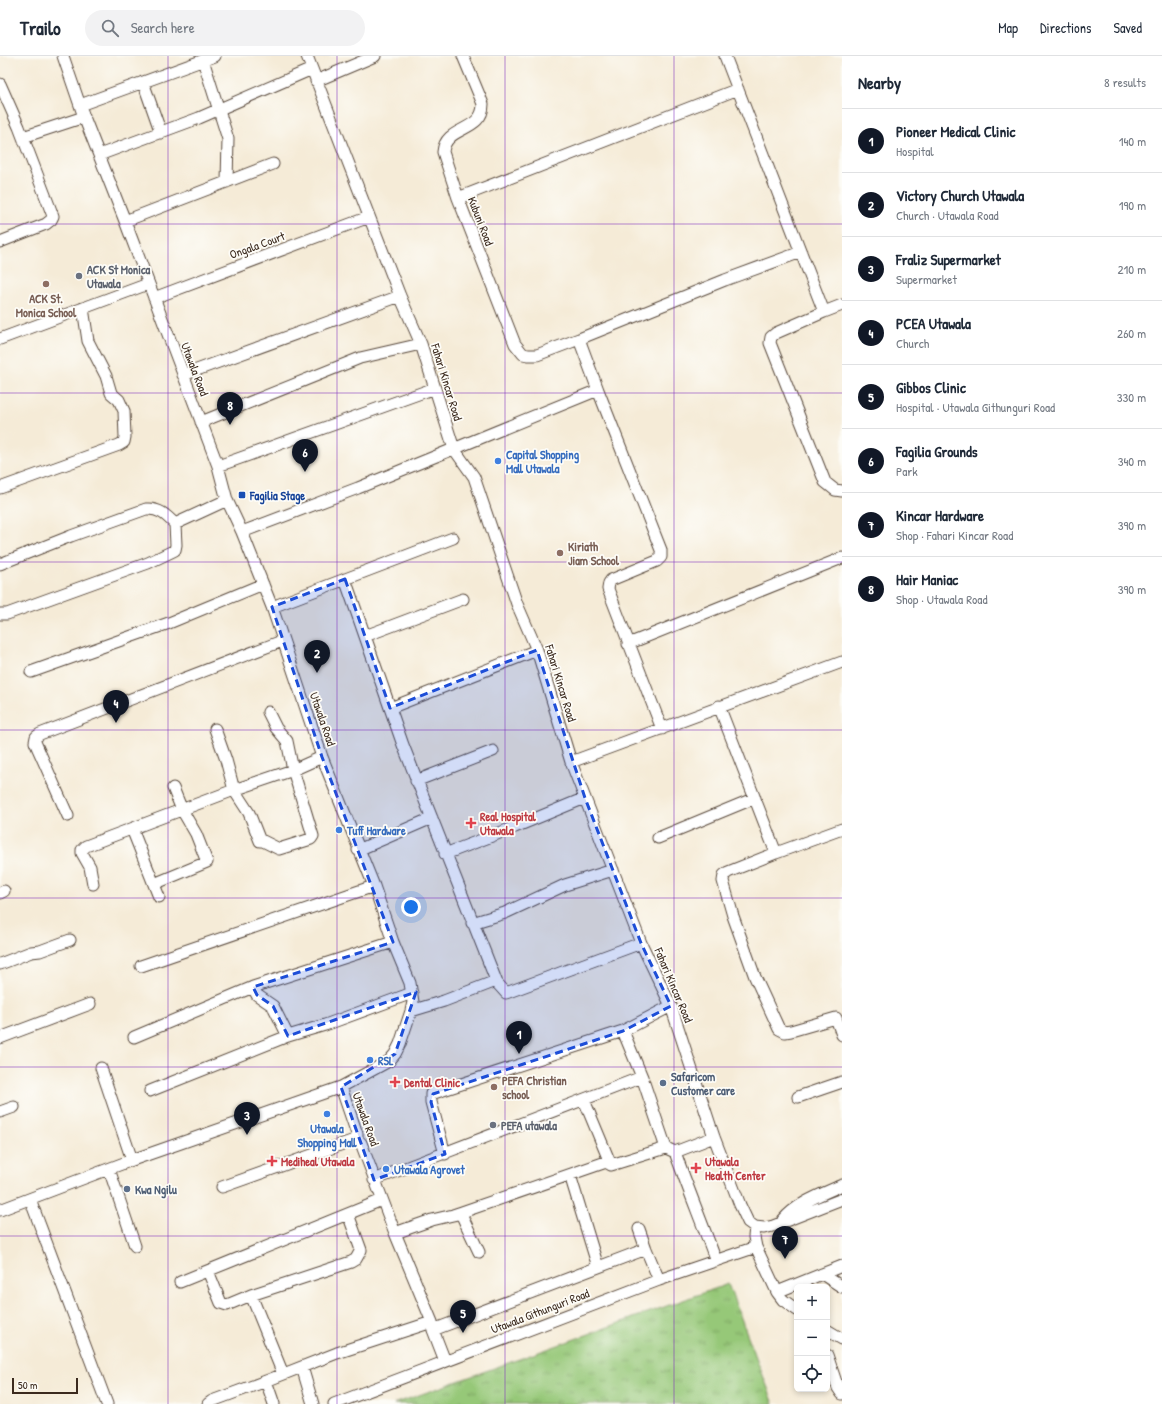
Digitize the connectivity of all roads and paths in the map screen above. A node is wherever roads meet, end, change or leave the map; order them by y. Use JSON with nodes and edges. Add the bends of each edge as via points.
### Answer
{"nodes":[{"id":1,"x":64,"y":56,"type":"edge"},
{"id":2,"x":215,"y":56,"type":"edge"},
{"id":3,"x":307,"y":56,"type":"edge"},
{"id":4,"x":375,"y":56,"type":"edge"},
{"id":5,"x":463,"y":56,"type":"edge"},
{"id":6,"x":725,"y":56,"type":"edge"},
{"id":7,"x":203,"y":60,"type":"junction"},
{"id":8,"x":312,"y":69,"type":"junction"},
{"id":9,"x":316,"y":81,"type":"junction"},
{"id":10,"x":143,"y":82,"type":"junction"},
{"id":11,"x":0,"y":84,"type":"edge"},
{"id":12,"x":738,"y":89,"type":"junction"},
{"id":13,"x":80,"y":104,"type":"junction"},
{"id":14,"x":218,"y":110,"type":"junction"},
{"id":15,"x":84,"y":116,"type":"junction"},
{"id":16,"x":161,"y":133,"type":"junction"},
{"id":17,"x":23,"y":137,"type":"junction"},
{"id":18,"x":99,"y":155,"type":"junction"},
{"id":19,"x":273,"y":164,"type":"dead end"},
{"id":20,"x":227,"y":182,"type":"junction"},
{"id":21,"x":458,"y":198,"type":"junction"},
{"id":22,"x":369,"y":217,"type":"junction"},
{"id":23,"x":125,"y":221,"type":"junction"},
{"id":24,"x":0,"y":241,"type":"edge"},
{"id":25,"x":801,"y":252,"type":"junction"},
{"id":26,"x":148,"y":284,"type":"junction"},
{"id":27,"x":400,"y":296,"type":"junction"},
{"id":28,"x":154,"y":298,"type":"junction"},
{"id":29,"x":842,"y":305,"type":"edge"},
{"id":30,"x":83,"y":308,"type":"junction"},
{"id":31,"x":824,"y":312,"type":"junction"},
{"id":32,"x":0,"y":339,"type":"edge"},
{"id":33,"x":579,"y":340,"type":"junction"},
{"id":34,"x":421,"y":344,"type":"junction"},
{"id":35,"x":183,"y":375,"type":"junction"},
{"id":36,"x":435,"y":388,"type":"junction"},
{"id":37,"x":598,"y":390,"type":"junction"},
{"id":38,"x":201,"y":422,"type":"junction"},
{"id":39,"x":454,"y":449,"type":"junction"},
{"id":40,"x":218,"y":466,"type":"junction"},
{"id":41,"x":0,"y":488,"type":"edge"},
{"id":42,"x":842,"y":491,"type":"edge"},
{"id":43,"x":227,"y":500,"type":"junction"},
{"id":44,"x":175,"y":524,"type":"junction"},
{"id":45,"x":242,"y":532,"type":"junction"},
{"id":46,"x":453,"y":538,"type":"dead end"},
{"id":47,"x":842,"y":558,"type":"edge"},
{"id":48,"x":0,"y":564,"type":"edge"},
{"id":49,"x":345,"y":579,"type":"junction"},
{"id":50,"x":263,"y":584,"type":"junction"},
{"id":51,"x":463,"y":599,"type":"dead end"},
{"id":52,"x":272,"y":607,"type":"junction"},
{"id":53,"x":0,"y":614,"type":"edge"},
{"id":54,"x":366,"y":636,"type":"junction"},
{"id":55,"x":282,"y":640,"type":"junction"},
{"id":56,"x":628,"y":644,"type":"junction"},
{"id":57,"x":537,"y":650,"type":"junction"},
{"id":58,"x":842,"y":662,"type":"edge"},
{"id":59,"x":31,"y":672,"type":"dead end"},
{"id":60,"x":720,"y":706,"type":"junction"},
{"id":61,"x":390,"y":708,"type":"junction"},
{"id":62,"x":268,"y":712,"type":"dead end"},
{"id":63,"x":215,"y":729,"type":"dead end"},
{"id":64,"x":662,"y":729,"type":"junction"},
{"id":65,"x":493,"y":752,"type":"dead end"},
{"id":66,"x":322,"y":757,"type":"junction"},
{"id":67,"x":572,"y":762,"type":"junction"},
{"id":68,"x":293,"y":770,"type":"junction"},
{"id":69,"x":416,"y":781,"type":"junction"},
{"id":70,"x":173,"y":788,"type":"dead end"},
{"id":71,"x":234,"y":790,"type":"junction"},
{"id":72,"x":585,"y":798,"type":"junction"},
{"id":73,"x":755,"y":798,"type":"junction"},
{"id":74,"x":182,"y":810,"type":"junction"},
{"id":75,"x":68,"y":816,"type":"dead end"},
{"id":76,"x":432,"y":818,"type":"junction"},
{"id":77,"x":132,"y":829,"type":"junction"},
{"id":78,"x":842,"y":829,"type":"edge"},
{"id":79,"x":658,"y":838,"type":"dead end"},
{"id":80,"x":358,"y":850,"type":"junction"},
{"id":81,"x":776,"y":853,"type":"junction"},
{"id":82,"x":445,"y":854,"type":"junction"},
{"id":83,"x":613,"y":870,"type":"junction"},
{"id":84,"x":93,"y":884,"type":"dead end"},
{"id":85,"x":154,"y":884,"type":"junction"},
{"id":86,"x":374,"y":886,"type":"junction"},
{"id":87,"x":159,"y":898,"type":"dead end"},
{"id":88,"x":472,"y":923,"type":"junction"},
{"id":89,"x":70,"y":940,"type":"dead end"},
{"id":90,"x":393,"y":942,"type":"junction"},
{"id":91,"x":641,"y":943,"type":"junction"},
{"id":92,"x":0,"y":964,"type":"edge"},
{"id":93,"x":141,"y":966,"type":"dead end"},
{"id":94,"x":496,"y":981,"type":"junction"},
{"id":95,"x":253,"y":987,"type":"junction"},
{"id":96,"x":412,"y":993,"type":"junction"},
{"id":97,"x":90,"y":1004,"type":"dead end"},
{"id":98,"x":671,"y":1006,"type":"junction"},
{"id":99,"x":411,"y":1011,"type":"junction"},
{"id":100,"x":839,"y":1016,"type":"edge"},
{"id":101,"x":623,"y":1031,"type":"junction"},
{"id":102,"x":842,"y":1035,"type":"edge"},
{"id":103,"x":288,"y":1036,"type":"junction"},
{"id":104,"x":134,"y":1037,"type":"dead end"},
{"id":105,"x":0,"y":1038,"type":"edge"},
{"id":106,"x":101,"y":1068,"type":"dead end"},
{"id":107,"x":642,"y":1077,"type":"junction"},
{"id":108,"x":842,"y":1082,"type":"edge"},
{"id":109,"x":341,"y":1087,"type":"junction"},
{"id":110,"x":150,"y":1091,"type":"dead end"},
{"id":111,"x":798,"y":1097,"type":"dead end"},
{"id":112,"x":584,"y":1100,"type":"junction"},
{"id":113,"x":14,"y":1107,"type":"dead end"},
{"id":114,"x":0,"y":1112,"type":"edge"},
{"id":115,"x":714,"y":1137,"type":"junction"},
{"id":116,"x":357,"y":1139,"type":"junction"},
{"id":117,"x":671,"y":1150,"type":"junction"},
{"id":118,"x":445,"y":1154,"type":"junction"},
{"id":119,"x":132,"y":1160,"type":"junction"},
{"id":120,"x":611,"y":1165,"type":"junction"},
{"id":121,"x":109,"y":1169,"type":"junction"},
{"id":122,"x":570,"y":1175,"type":"junction"},
{"id":123,"x":374,"y":1180,"type":"junction"},
{"id":124,"x":222,"y":1187,"type":"dead end"},
{"id":125,"x":837,"y":1187,"type":"edge"},
{"id":126,"x":30,"y":1198,"type":"junction"},
{"id":127,"x":382,"y":1200,"type":"junction"},
{"id":128,"x":840,"y":1200,"type":"edge"},
{"id":129,"x":0,"y":1210,"type":"edge"},
{"id":130,"x":462,"y":1212,"type":"junction"},
{"id":131,"x":348,"y":1214,"type":"junction"},
{"id":132,"x":781,"y":1223,"type":"junction"},
{"id":133,"x":756,"y":1227,"type":"junction"},
{"id":134,"x":639,"y":1229,"type":"dead end"},
{"id":135,"x":395,"y":1233,"type":"junction"},
{"id":136,"x":135,"y":1246,"type":"dead end"},
{"id":137,"x":756,"y":1247,"type":"junction"},
{"id":138,"x":646,"y":1250,"type":"junction"},
{"id":139,"x":479,"y":1252,"type":"dead end"},
{"id":140,"x":716,"y":1261,"type":"junction"},
{"id":141,"x":842,"y":1266,"type":"edge"},
{"id":142,"x":598,"y":1267,"type":"junction"},
{"id":143,"x":208,"y":1271,"type":"junction"},
{"id":144,"x":822,"y":1274,"type":"junction"},
{"id":145,"x":659,"y":1280,"type":"junction"},
{"id":146,"x":180,"y":1282,"type":"dead end"},
{"id":147,"x":842,"y":1288,"type":"edge"},
{"id":148,"x":777,"y":1292,"type":"junction"},
{"id":149,"x":250,"y":1295,"type":"junction"},
{"id":150,"x":794,"y":1308,"type":"edge"},
{"id":151,"x":432,"y":1326,"type":"junction"},
{"id":152,"x":830,"y":1332,"type":"edge"},
{"id":153,"x":842,"y":1339,"type":"edge"},
{"id":154,"x":827,"y":1356,"type":"edge"},
{"id":155,"x":445,"y":1362,"type":"junction"},
{"id":156,"x":302,"y":1367,"type":"junction"},
{"id":157,"x":283,"y":1374,"type":"junction"},
{"id":158,"x":266,"y":1381,"type":"junction"},
{"id":159,"x":842,"y":1394,"type":"edge"},
{"id":160,"x":107,"y":1404,"type":"edge"},
{"id":161,"x":208,"y":1404,"type":"edge"},
{"id":162,"x":274,"y":1404,"type":"edge"},
{"id":163,"x":314,"y":1404,"type":"edge"},
{"id":164,"x":334,"y":1404,"type":"edge"}],
"edges":[{"from":1,"to":13,"type":"street","name":"Utawala Road"},
{"from":2,"to":7,"type":"street"},
{"from":3,"to":8,"type":"street","name":"Fahari Kincar Road"},
{"from":4,"to":9,"type":"street"},
{"from":5,"to":21,"type":"street","name":"Kubuni Road","via":[[483,104],[483,112],[478,121],[448,138],[443,145]]},
{"from":6,"to":12,"type":"street"},
{"from":7,"to":10,"type":"street"},
{"from":7,"to":14,"type":"street"},
{"from":8,"to":9,"type":"street","name":"Fahari Kincar Road"},
{"from":8,"to":14,"type":"street"},
{"from":9,"to":22,"type":"street","name":"Fahari Kincar Road"},
{"from":10,"to":13,"type":"street"},
{"from":10,"to":16,"type":"street"},
{"from":11,"to":17,"type":"street"},
{"from":12,"to":21,"type":"street"},
{"from":12,"to":25,"type":"street"},
{"from":13,"to":15,"type":"street","name":"Utawala Road"},
{"from":14,"to":16,"type":"street"},
{"from":14,"to":20,"type":"street","via":[[228,139]]},
{"from":15,"to":17,"type":"street"},
{"from":15,"to":18,"type":"street","name":"Utawala Road"},
{"from":16,"to":18,"type":"street"},
{"from":17,"to":24,"type":"street","via":[[53,216],[46,224]]},
{"from":18,"to":23,"type":"street","name":"Utawala Road"},
{"from":19,"to":20,"type":"street"},
{"from":20,"to":23,"type":"street"},
{"from":21,"to":33,"type":"street","name":"Kubuni Road","via":[[515,344],[522,354],[537,354]]},
{"from":22,"to":27,"type":"street","name":"Fahari Kincar Road"},
{"from":22,"to":28,"type":"street","name":"Ongala Court"},
{"from":23,"to":26,"type":"street","name":"Utawala Road"},
{"from":25,"to":31,"type":"street"},
{"from":25,"to":33,"type":"street"},
{"from":26,"to":28,"type":"street","name":"Utawala Road"},
{"from":26,"to":30,"type":"street"},
{"from":27,"to":34,"type":"street","name":"Fahari Kincar Road"},
{"from":27,"to":35,"type":"street"},
{"from":28,"to":35,"type":"street","name":"Utawala Road"},
{"from":29,"to":31,"type":"street"},
{"from":30,"to":32,"type":"street"},
{"from":30,"to":41,"type":"street","via":[[88,341],[106,376],[111,393],[119,400],[124,411],[124,442]]},
{"from":31,"to":42,"type":"street","via":[[776,333],[770,343],[825,482],[835,490]]},
{"from":33,"to":37,"type":"street"},
{"from":34,"to":36,"type":"street","name":"Fahari Kincar Road"},
{"from":34,"to":38,"type":"street","via":[[360,358]]},
{"from":35,"to":38,"type":"street","name":"Utawala Road"},
{"from":36,"to":39,"type":"street","name":"Fahari Kincar Road"},
{"from":36,"to":40,"type":"street"},
{"from":37,"to":39,"type":"street"},
{"from":37,"to":56,"type":"street","via":[[661,550],[661,557],[657,561],[608,583]]},
{"from":38,"to":40,"type":"street","name":"Utawala Road"},
{"from":39,"to":45,"type":"street"},
{"from":39,"to":57,"type":"street","name":"Fahari Kincar Road","via":[[474,477],[517,604]]},
{"from":40,"to":43,"type":"street","name":"Utawala Road"},
{"from":43,"to":44,"type":"street"},
{"from":43,"to":45,"type":"street","name":"Utawala Road"},
{"from":44,"to":48,"type":"street","via":[[165,514],[146,509]]},
{"from":44,"to":53,"type":"street","via":[[175,550],[148,563],[7,614]]},
{"from":45,"to":50,"type":"street","name":"Utawala Road"},
{"from":46,"to":49,"type":"street"},
{"from":47,"to":56,"type":"street"},
{"from":49,"to":52,"type":"street"},
{"from":49,"to":54,"type":"street"},
{"from":50,"to":52,"type":"street","name":"Utawala Road"},
{"from":50,"to":59,"type":"street","via":[[169,623]]},
{"from":51,"to":54,"type":"street"},
{"from":52,"to":55,"type":"street","name":"Utawala Road"},
{"from":54,"to":61,"type":"street"},
{"from":55,"to":66,"type":"street","name":"Utawala Road"},
{"from":55,"to":75,"type":"street","via":[[36,737],[35,742]]},
{"from":56,"to":64,"type":"street"},
{"from":57,"to":61,"type":"street"},
{"from":57,"to":67,"type":"street","name":"Fahari Kincar Road"},
{"from":58,"to":60,"type":"street"},
{"from":60,"to":64,"type":"street"},
{"from":60,"to":73,"type":"street"},
{"from":61,"to":69,"type":"street"},
{"from":62,"to":68,"type":"street","via":[[276,728],[287,740]]},
{"from":63,"to":71,"type":"street"},
{"from":64,"to":67,"type":"street"},
{"from":65,"to":69,"type":"street"},
{"from":66,"to":68,"type":"street"},
{"from":66,"to":80,"type":"street","name":"Utawala Road"},
{"from":67,"to":72,"type":"street","name":"Fahari Kincar Road"},
{"from":68,"to":71,"type":"street"},
{"from":68,"to":71,"type":"street","via":[[313,836],[311,839],[279,849],[264,840],[260,841],[249,813]]},
{"from":69,"to":76,"type":"street"},
{"from":70,"to":74,"type":"street"},
{"from":71,"to":74,"type":"street"},
{"from":72,"to":82,"type":"street"},
{"from":72,"to":83,"type":"street","name":"Fahari Kincar Road"},
{"from":73,"to":79,"type":"street"},
{"from":73,"to":81,"type":"street"},
{"from":74,"to":77,"type":"street"},
{"from":74,"to":85,"type":"street","via":[[196,834],[207,862]]},
{"from":76,"to":80,"type":"street"},
{"from":76,"to":82,"type":"street"},
{"from":77,"to":84,"type":"street","via":[[86,846],[82,850],[90,867]]},
{"from":77,"to":85,"type":"street"},
{"from":78,"to":81,"type":"street"},
{"from":80,"to":86,"type":"street","name":"Utawala Road"},
{"from":81,"to":100,"type":"street","via":[[728,872],[723,880],[755,977],[779,1029],[785,1032]]},
{"from":82,"to":88,"type":"street"},
{"from":83,"to":88,"type":"street","via":[[565,885],[505,913]]},
{"from":83,"to":91,"type":"street","name":"Fahari Kincar Road"},
{"from":85,"to":87,"type":"street"},
{"from":86,"to":90,"type":"street","name":"Utawala Road"},
{"from":86,"to":93,"type":"street"},
{"from":88,"to":94,"type":"street"},
{"from":89,"to":92,"type":"street"},
{"from":90,"to":95,"type":"street"},
{"from":90,"to":96,"type":"street","name":"Utawala Road"},
{"from":91,"to":94,"type":"street","via":[[506,993]]},
{"from":91,"to":98,"type":"street","name":"Fahari Kincar Road"},
{"from":94,"to":99,"type":"street"},
{"from":95,"to":103,"type":"street","via":[[257,995],[273,1006]]},
{"from":95,"to":104,"type":"street"},
{"from":96,"to":99,"type":"street","name":"Utawala Road"},
{"from":96,"to":103,"type":"street"},
{"from":97,"to":105,"type":"street"},
{"from":98,"to":101,"type":"street"},
{"from":98,"to":115,"type":"street","name":"Fahari Kincar Road"},
{"from":99,"to":109,"type":"street","name":"Utawala Road","via":[[395,1054],[389,1061]]},
{"from":100,"to":102,"type":"street"},
{"from":101,"to":107,"type":"street"},
{"from":101,"to":118,"type":"street","via":[[431,1094]]},
{"from":103,"to":110,"type":"street"},
{"from":106,"to":119,"type":"street"},
{"from":107,"to":112,"type":"street"},
{"from":107,"to":117,"type":"street"},
{"from":108,"to":111,"type":"street"},
{"from":109,"to":116,"type":"street","name":"Utawala Road"},
{"from":109,"to":119,"type":"street"},
{"from":112,"to":118,"type":"street"},
{"from":112,"to":120,"type":"street"},
{"from":113,"to":114,"type":"street"},
{"from":115,"to":117,"type":"street"},
{"from":115,"to":133,"type":"street","name":"Fahari Kincar Road","via":[[740,1205],[748,1222]]},
{"from":116,"to":123,"type":"street","name":"Utawala Road","via":[[361,1143]]},
{"from":116,"to":124,"type":"street"},
{"from":117,"to":120,"type":"street"},
{"from":117,"to":140,"type":"street"},
{"from":118,"to":123,"type":"street"},
{"from":119,"to":121,"type":"street"},
{"from":120,"to":122,"type":"street","via":[[606,1162]]},
{"from":121,"to":126,"type":"street"},
{"from":121,"to":136,"type":"street"},
{"from":122,"to":130,"type":"street"},
{"from":122,"to":142,"type":"street"},
{"from":123,"to":127,"type":"street","name":"Utawala Road"},
{"from":125,"to":128,"type":"street"},
{"from":125,"to":132,"type":"street","via":[[794,1209]]},
{"from":126,"to":129,"type":"street"},
{"from":126,"to":160,"type":"street"},
{"from":127,"to":131,"type":"street"},
{"from":127,"to":135,"type":"street","name":"Utawala Road"},
{"from":128,"to":132,"type":"street"},
{"from":130,"to":135,"type":"street"},
{"from":130,"to":139,"type":"street"},
{"from":131,"to":143,"type":"street"},
{"from":131,"to":149,"type":"street","via":[[361,1250],[356,1258],[351,1262]]},
{"from":132,"to":133,"type":"street","via":[[764,1228]]},
{"from":133,"to":137,"type":"street"},
{"from":134,"to":138,"type":"street"},
{"from":135,"to":151,"type":"street","name":"Utawala Road"},
{"from":137,"to":140,"type":"street","name":"Utawala Githunguri Road"},
{"from":137,"to":148,"type":"street"},
{"from":138,"to":142,"type":"street"},
{"from":138,"to":145,"type":"street"},
{"from":140,"to":145,"type":"street","name":"Utawala Githunguri Road"},
{"from":141,"to":144,"type":"street"},
{"from":142,"to":151,"type":"street"},
{"from":143,"to":146,"type":"street"},
{"from":143,"to":149,"type":"street","via":[[224,1305]]},
{"from":144,"to":147,"type":"street"},
{"from":144,"to":148,"type":"street"},
{"from":145,"to":155,"type":"street","name":"Utawala Githunguri Road"},
{"from":148,"to":150,"type":"street"},
{"from":149,"to":157,"type":"street"},
{"from":151,"to":155,"type":"street","name":"Utawala Road"},
{"from":151,"to":156,"type":"street","via":[[337,1353]]},
{"from":152,"to":153,"type":"street"},
{"from":154,"to":159,"type":"street"},
{"from":155,"to":164,"type":"street","name":"Utawala Githunguri Road"},
{"from":156,"to":157,"type":"street"},
{"from":156,"to":163,"type":"street"},
{"from":157,"to":158,"type":"street"},
{"from":158,"to":161,"type":"street"},
{"from":158,"to":162,"type":"street"}]}
